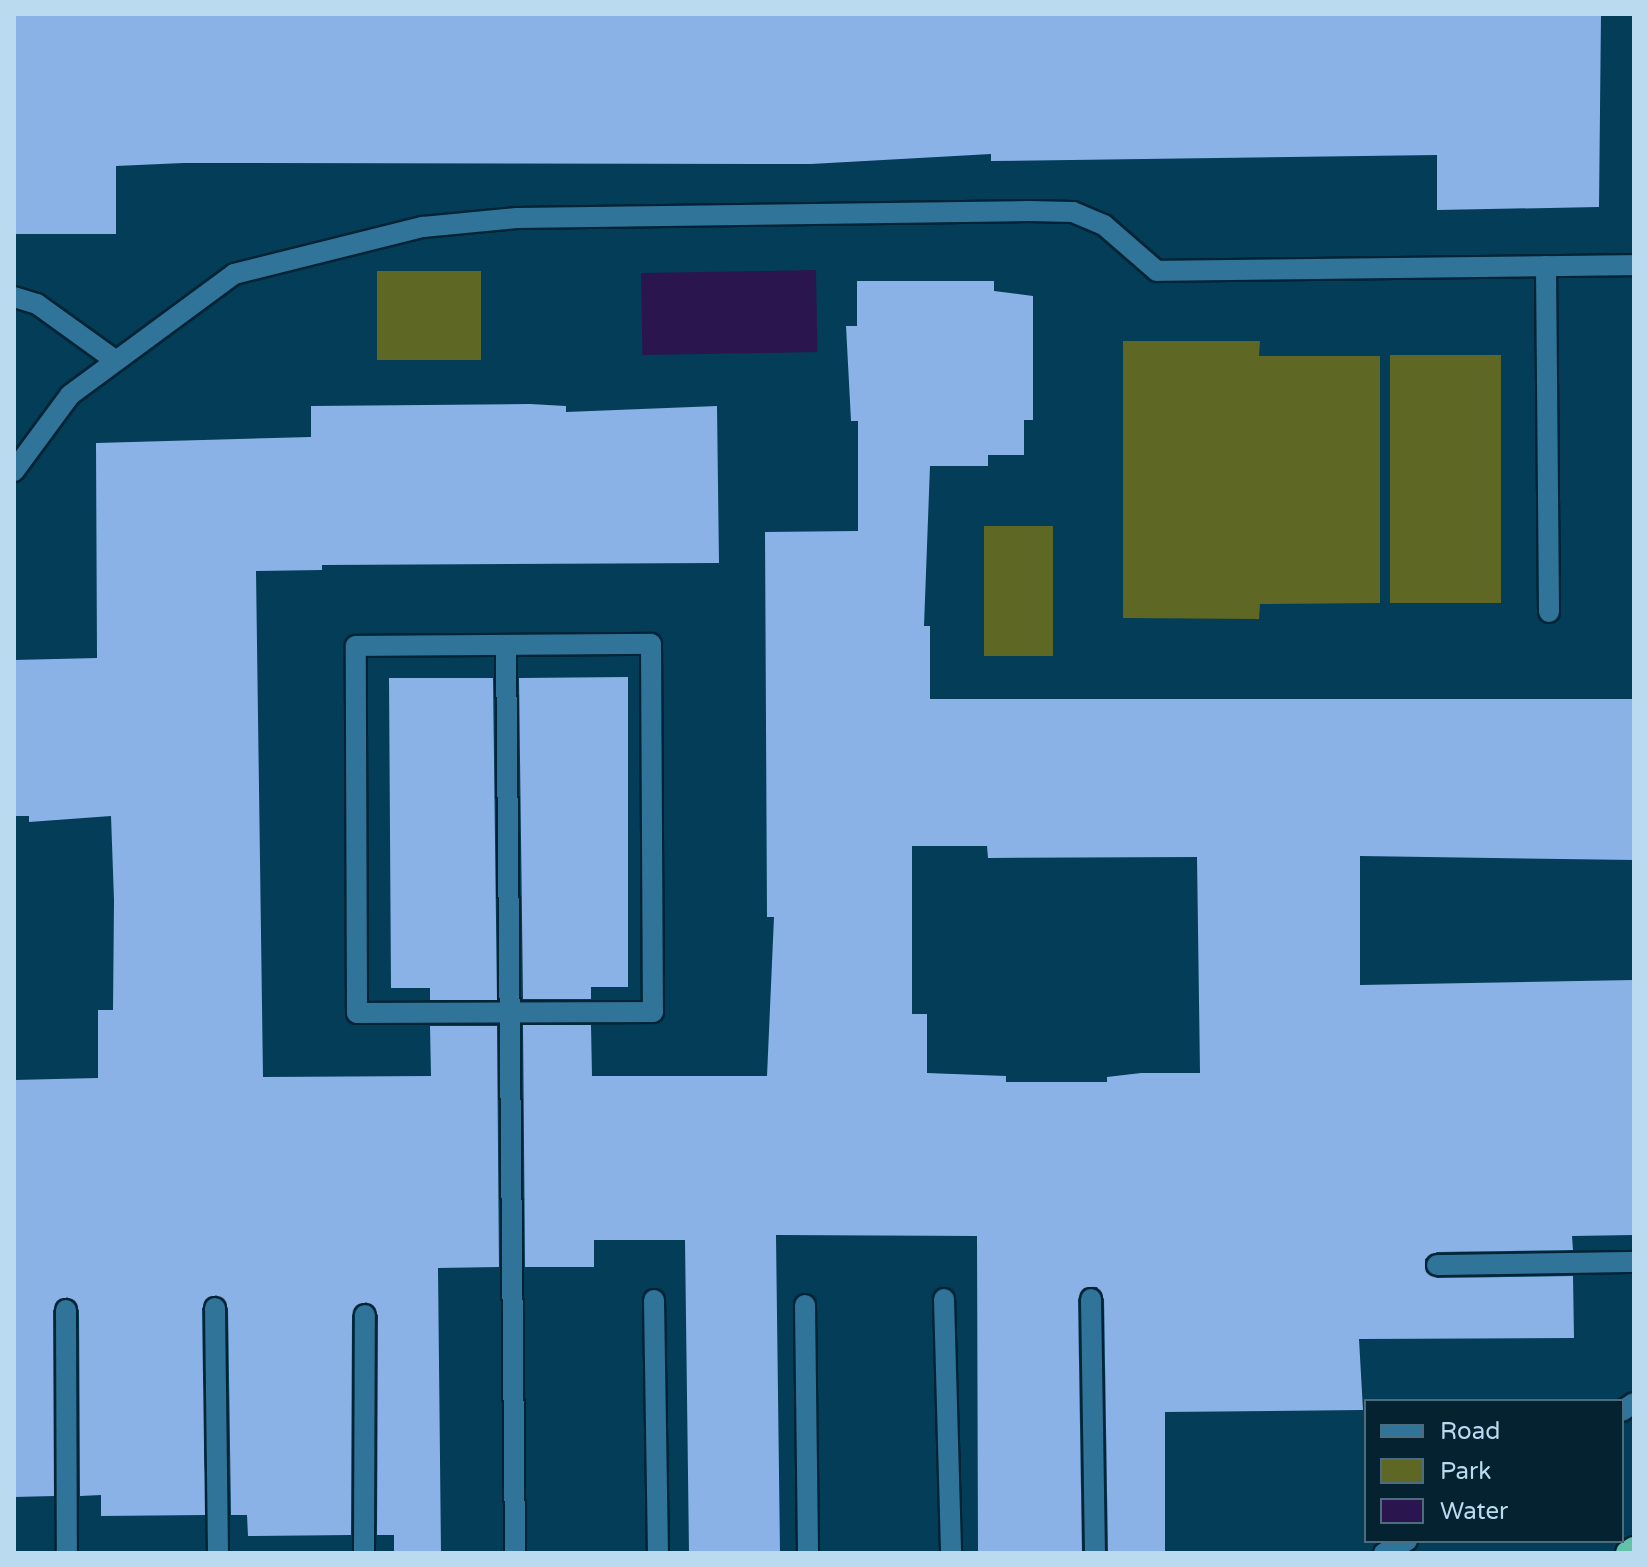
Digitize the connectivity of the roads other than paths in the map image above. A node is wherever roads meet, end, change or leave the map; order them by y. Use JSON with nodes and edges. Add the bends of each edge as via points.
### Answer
{"nodes":[{"id":1,"x":1634,"y":265,"type":"edge"},
{"id":2,"x":1546,"y":266,"type":"junction"},
{"id":3,"x":14,"y":297,"type":"edge"},
{"id":4,"x":115,"y":360,"type":"junction"},
{"id":5,"x":14,"y":471,"type":"edge"},
{"id":6,"x":1549,"y":612,"type":"dead end"},
{"id":7,"x":506,"y":645,"type":"junction"},
{"id":8,"x":512,"y":1012,"type":"junction"},
{"id":9,"x":1634,"y":1262,"type":"edge"},
{"id":10,"x":1437,"y":1265,"type":"dead end"},
{"id":11,"x":944,"y":1299,"type":"dead end"},
{"id":12,"x":1091,"y":1299,"type":"dead end"},
{"id":13,"x":654,"y":1300,"type":"dead end"},
{"id":14,"x":805,"y":1305,"type":"dead end"},
{"id":15,"x":215,"y":1308,"type":"dead end"},
{"id":16,"x":66,"y":1310,"type":"dead end"},
{"id":17,"x":365,"y":1315,"type":"dead end"},
{"id":18,"x":1403,"y":1543,"type":"edge"},
{"id":19,"x":1634,"y":1549,"type":"edge"},
{"id":20,"x":67,"y":1553,"type":"edge"},
{"id":21,"x":218,"y":1553,"type":"edge"},
{"id":22,"x":364,"y":1553,"type":"edge"},
{"id":23,"x":515,"y":1553,"type":"edge"},
{"id":24,"x":658,"y":1553,"type":"edge"},
{"id":25,"x":808,"y":1553,"type":"edge"},
{"id":26,"x":951,"y":1553,"type":"edge"},
{"id":27,"x":1095,"y":1553,"type":"edge"},
{"id":28,"x":1384,"y":1553,"type":"edge"},
{"id":29,"x":1628,"y":1553,"type":"edge"}],
"edges":[{"from":1,"to":2,"type":"street"},
{"from":2,"to":4,"type":"street","via":[[1157,271],[1104,225],[1073,212],[517,218],[423,227],[234,274]]},
{"from":2,"to":6,"type":"street"},
{"from":3,"to":4,"type":"street","via":[[37,304]]},
{"from":4,"to":5,"type":"street","via":[[70,395]]},
{"from":7,"to":8,"type":"street"},
{"from":7,"to":8,"type":"street","via":[[651,644],[653,1012]]},
{"from":7,"to":8,"type":"street","via":[[356,646],[357,1013]]},
{"from":8,"to":23,"type":"street"},
{"from":9,"to":10,"type":"street"},
{"from":11,"to":26,"type":"street"},
{"from":12,"to":27,"type":"street"},
{"from":13,"to":24,"type":"street"},
{"from":14,"to":25,"type":"street"},
{"from":15,"to":21,"type":"street"},
{"from":16,"to":20,"type":"street"},
{"from":17,"to":22,"type":"street"},
{"from":18,"to":28,"type":"street"},
{"from":19,"to":29,"type":"highway"}]}
